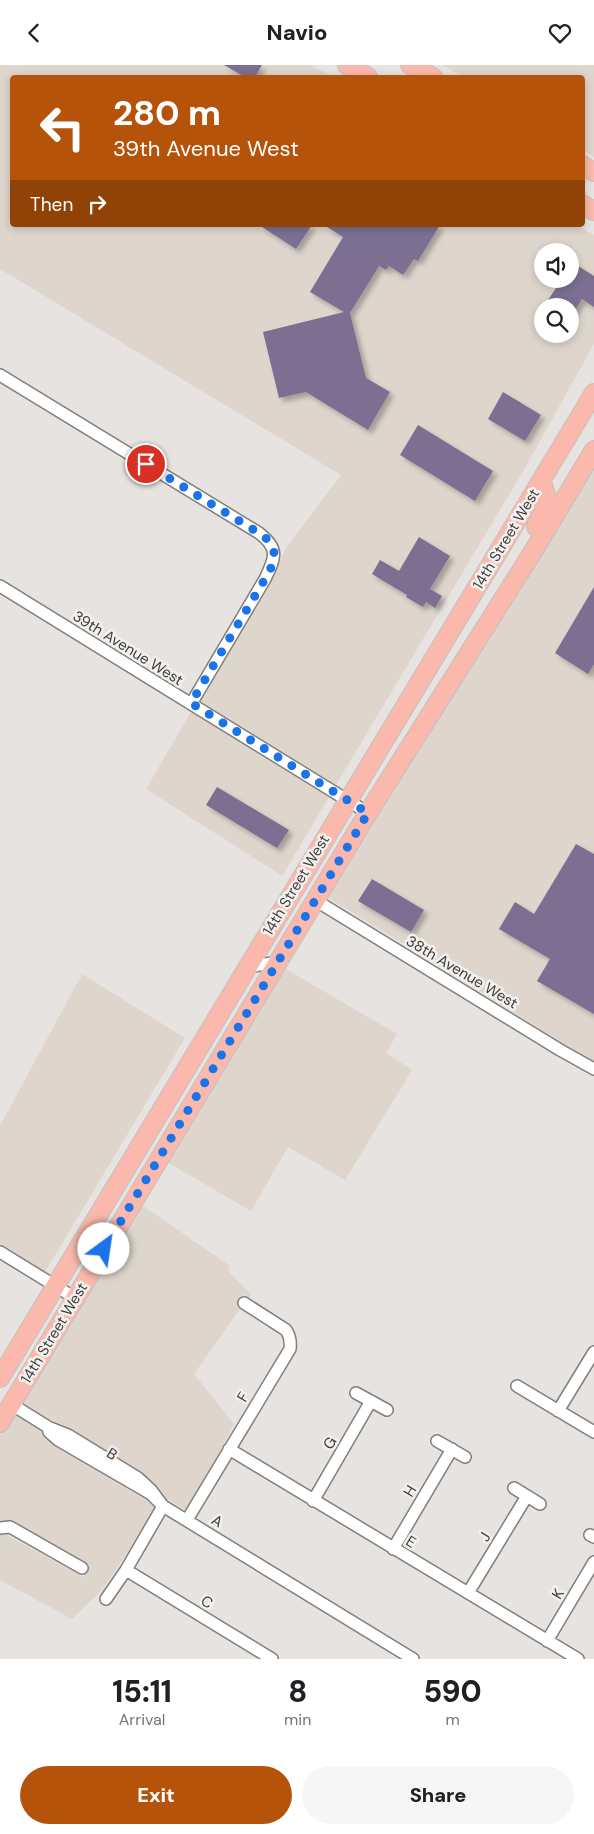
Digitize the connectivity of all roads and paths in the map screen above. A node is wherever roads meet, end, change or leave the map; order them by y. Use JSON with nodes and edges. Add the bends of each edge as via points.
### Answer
{"nodes":[{"id":1,"x":347,"y":65,"type":"edge"},
{"id":2,"x":410,"y":65,"type":"edge"},
{"id":3,"x":364,"y":75,"type":"edge"},
{"id":4,"x":429,"y":75,"type":"edge"},
{"id":5,"x":0,"y":375,"type":"edge"},
{"id":6,"x":594,"y":393,"type":"edge"},
{"id":7,"x":594,"y":450,"type":"edge"},
{"id":8,"x":541,"y":481,"type":"junction"},
{"id":9,"x":0,"y":586,"type":"edge"},
{"id":10,"x":499,"y":604,"type":"junction"},
{"id":11,"x":191,"y":703,"type":"junction"},
{"id":12,"x":348,"y":801,"type":"junction"},
{"id":13,"x":368,"y":813,"type":"junction"},
{"id":14,"x":315,"y":900,"type":"junction"},
{"id":15,"x":278,"y":962,"type":"junction"},
{"id":16,"x":247,"y":967,"type":"junction"},
{"id":17,"x":594,"y":1069,"type":"edge"},
{"id":18,"x":0,"y":1252,"type":"edge"},
{"id":19,"x":55,"y":1286,"type":"junction"},
{"id":20,"x":75,"y":1299,"type":"junction"},
{"id":21,"x":244,"y":1303,"type":"dead end"},
{"id":22,"x":594,"y":1352,"type":"edge"},
{"id":23,"x":0,"y":1378,"type":"edge"},
{"id":24,"x":517,"y":1386,"type":"dead end"},
{"id":25,"x":356,"y":1393,"type":"dead end"},
{"id":26,"x":371,"y":1401,"type":"junction"},
{"id":27,"x":12,"y":1403,"type":"junction"},
{"id":28,"x":387,"y":1411,"type":"dead end"},
{"id":29,"x":558,"y":1411,"type":"junction"},
{"id":30,"x":0,"y":1423,"type":"edge"},
{"id":31,"x":594,"y":1431,"type":"edge"},
{"id":32,"x":437,"y":1441,"type":"dead end"},
{"id":33,"x":229,"y":1449,"type":"junction"},
{"id":34,"x":452,"y":1449,"type":"junction"},
{"id":35,"x":466,"y":1457,"type":"dead end"},
{"id":36,"x":514,"y":1488,"type":"dead end"},
{"id":37,"x":527,"y":1497,"type":"junction"},
{"id":38,"x":313,"y":1501,"type":"junction"},
{"id":39,"x":540,"y":1504,"type":"dead end"},
{"id":40,"x":163,"y":1506,"type":"junction"},
{"id":41,"x":187,"y":1520,"type":"junction"},
{"id":42,"x":0,"y":1528,"type":"edge"},
{"id":43,"x":393,"y":1549,"type":"junction"},
{"id":44,"x":594,"y":1562,"type":"edge"},
{"id":45,"x":82,"y":1568,"type":"dead end"},
{"id":46,"x":126,"y":1570,"type":"junction"},
{"id":47,"x":468,"y":1593,"type":"junction"},
{"id":48,"x":106,"y":1599,"type":"dead end"},
{"id":49,"x":547,"y":1641,"type":"junction"},
{"id":50,"x":272,"y":1659,"type":"edge"},
{"id":51,"x":413,"y":1659,"type":"edge"},
{"id":52,"x":578,"y":1659,"type":"edge"}],
"edges":[{"from":1,"to":3,"type":"main road"},
{"from":2,"to":4,"type":"main road"},
{"from":5,"to":11,"type":"street","via":[[259,533],[272,546],[274,557],[265,579]]},
{"from":6,"to":8,"type":"main road","name":"14th Street West"},
{"from":7,"to":10,"type":"main road","name":"14th Street West"},
{"from":8,"to":10,"type":"main road","via":[[548,503]]},
{"from":8,"to":12,"type":"main road","name":"14th Street West"},
{"from":9,"to":11,"type":"street","name":"39th Avenue West"},
{"from":10,"to":13,"type":"main road","name":"14th Street West"},
{"from":11,"to":12,"type":"street","name":"39th Avenue West"},
{"from":12,"to":13,"type":"street","name":"39th Avenue West"},
{"from":12,"to":16,"type":"main road","name":"14th Street West"},
{"from":13,"to":14,"type":"main road","name":"14th Street West"},
{"from":14,"to":15,"type":"main road","name":"14th Street West"},
{"from":14,"to":17,"type":"street","name":"38th Avenue West"},
{"from":15,"to":16,"type":"street"},
{"from":15,"to":20,"type":"main road","name":"14th Street West"},
{"from":16,"to":19,"type":"main road","name":"14th Street West"},
{"from":18,"to":19,"type":"street"},
{"from":19,"to":20,"type":"street"},
{"from":19,"to":23,"type":"main road","name":"14th Street West"},
{"from":20,"to":27,"type":"main road","name":"14th Street West"},
{"from":21,"to":33,"type":"street","name":"F","via":[[286,1330],[291,1342],[290,1349]]},
{"from":22,"to":29,"type":"street"},
{"from":24,"to":29,"type":"street"},
{"from":25,"to":26,"type":"street"},
{"from":26,"to":28,"type":"street"},
{"from":26,"to":38,"type":"street","name":"G"},
{"from":27,"to":30,"type":"main road","name":"14th Street West"},
{"from":27,"to":40,"type":"street","name":"A","via":[[138,1478]]},
{"from":29,"to":31,"type":"street"},
{"from":32,"to":34,"type":"street"},
{"from":33,"to":38,"type":"street","name":"E"},
{"from":33,"to":41,"type":"street","name":"F"},
{"from":34,"to":35,"type":"street"},
{"from":34,"to":43,"type":"street","name":"H"},
{"from":36,"to":37,"type":"street"},
{"from":37,"to":39,"type":"street"},
{"from":37,"to":47,"type":"street","name":"J"},
{"from":38,"to":43,"type":"street","name":"E"},
{"from":40,"to":41,"type":"street","name":"A"},
{"from":40,"to":46,"type":"street"},
{"from":41,"to":51,"type":"street","name":"A"},
{"from":42,"to":45,"type":"street","via":[[10,1527]]},
{"from":43,"to":47,"type":"street","name":"E"},
{"from":44,"to":49,"type":"street","name":"K"},
{"from":46,"to":48,"type":"street"},
{"from":46,"to":50,"type":"street","name":"C"},
{"from":47,"to":49,"type":"street","name":"E"},
{"from":49,"to":52,"type":"street","name":"E"}]}
